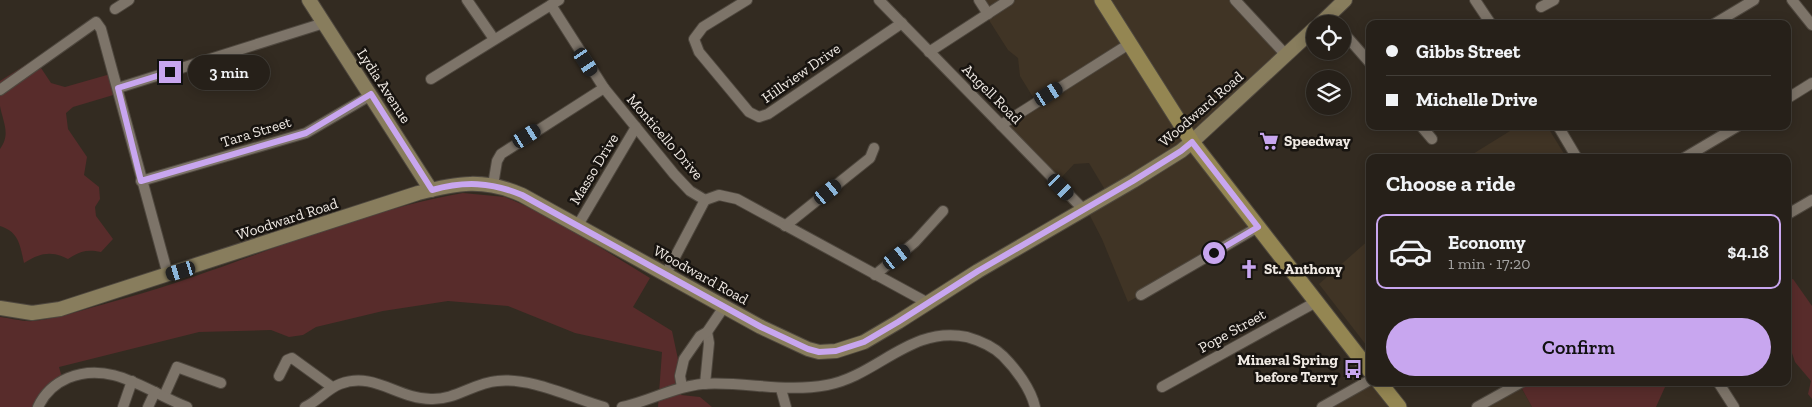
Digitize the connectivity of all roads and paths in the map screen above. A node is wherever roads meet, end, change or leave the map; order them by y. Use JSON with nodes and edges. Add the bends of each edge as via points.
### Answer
{"nodes":[{"id":1,"x":128,"y":0,"type":"edge"},
{"id":2,"x":309,"y":0,"type":"edge"},
{"id":3,"x":467,"y":0,"type":"edge"},
{"id":4,"x":747,"y":0,"type":"edge"},
{"id":5,"x":879,"y":0,"type":"edge"},
{"id":6,"x":979,"y":0,"type":"edge"},
{"id":7,"x":1009,"y":0,"type":"edge"},
{"id":8,"x":1102,"y":0,"type":"edge"},
{"id":9,"x":1235,"y":0,"type":"edge"},
{"id":10,"x":1345,"y":0,"type":"edge"},
{"id":11,"x":1475,"y":0,"type":"edge"},
{"id":12,"x":1554,"y":0,"type":"edge"},
{"id":13,"x":1754,"y":0,"type":"edge"},
{"id":14,"x":1792,"y":0,"type":"edge"},
{"id":15,"x":555,"y":3,"type":"edge"},
{"id":16,"x":1541,"y":8,"type":"dead end"},
{"id":17,"x":115,"y":9,"type":"dead end"},
{"id":18,"x":988,"y":14,"type":"junction"},
{"id":19,"x":1333,"y":15,"type":"edge"},
{"id":20,"x":1488,"y":20,"type":"edge"},
{"id":21,"x":1721,"y":20,"type":"edge"},
{"id":22,"x":324,"y":23,"type":"junction"},
{"id":23,"x":902,"y":23,"type":"junction"},
{"id":24,"x":1812,"y":25,"type":"edge"},
{"id":25,"x":1306,"y":36,"type":"edge"},
{"id":26,"x":494,"y":39,"type":"junction"},
{"id":27,"x":1351,"y":41,"type":"edge"},
{"id":28,"x":1129,"y":44,"type":"junction"},
{"id":29,"x":929,"y":52,"type":"junction"},
{"id":30,"x":1286,"y":55,"type":"junction"},
{"id":31,"x":1366,"y":58,"type":"edge"},
{"id":32,"x":431,"y":79,"type":"dead end"},
{"id":33,"x":1812,"y":84,"type":"edge"},
{"id":34,"x":118,"y":88,"type":"junction"},
{"id":35,"x":604,"y":88,"type":"junction"},
{"id":36,"x":0,"y":90,"type":"edge"},
{"id":37,"x":371,"y":94,"type":"junction"},
{"id":38,"x":1791,"y":96,"type":"edge"},
{"id":39,"x":1001,"y":124,"type":"junction"},
{"id":40,"x":636,"y":127,"type":"junction"},
{"id":41,"x":1425,"y":130,"type":"edge"},
{"id":42,"x":1560,"y":130,"type":"edge"},
{"id":43,"x":1731,"y":130,"type":"edge"},
{"id":44,"x":1432,"y":139,"type":"dead end"},
{"id":45,"x":1193,"y":141,"type":"junction"},
{"id":46,"x":874,"y":148,"type":"dead end"},
{"id":47,"x":1575,"y":154,"type":"edge"},
{"id":48,"x":1691,"y":154,"type":"edge"},
{"id":49,"x":141,"y":181,"type":"junction"},
{"id":50,"x":494,"y":185,"type":"junction"},
{"id":51,"x":432,"y":190,"type":"junction"},
{"id":52,"x":705,"y":200,"type":"junction"},
{"id":53,"x":1812,"y":200,"type":"edge"},
{"id":54,"x":1084,"y":210,"type":"junction"},
{"id":55,"x":943,"y":211,"type":"dead end"},
{"id":56,"x":1791,"y":212,"type":"edge"},
{"id":57,"x":578,"y":225,"type":"junction"},
{"id":58,"x":786,"y":226,"type":"junction"},
{"id":59,"x":1258,"y":227,"type":"junction"},
{"id":60,"x":168,"y":274,"type":"junction"},
{"id":61,"x":666,"y":274,"type":"junction"},
{"id":62,"x":874,"y":275,"type":"junction"},
{"id":63,"x":1141,"y":295,"type":"dead end"},
{"id":64,"x":1316,"y":302,"type":"junction"},
{"id":65,"x":928,"y":303,"type":"junction"},
{"id":66,"x":724,"y":306,"type":"junction"},
{"id":67,"x":0,"y":308,"type":"edge"},
{"id":68,"x":708,"y":332,"type":"junction"},
{"id":69,"x":1366,"y":363,"type":"edge"},
{"id":70,"x":279,"y":376,"type":"dead end"},
{"id":71,"x":132,"y":381,"type":"junction"},
{"id":72,"x":1366,"y":382,"type":"edge"},
{"id":73,"x":221,"y":383,"type":"dead end"},
{"id":74,"x":705,"y":384,"type":"junction"},
{"id":75,"x":332,"y":386,"type":"junction"},
{"id":76,"x":1382,"y":386,"type":"edge"},
{"id":77,"x":1515,"y":386,"type":"edge"},
{"id":78,"x":1721,"y":386,"type":"edge"},
{"id":79,"x":682,"y":387,"type":"junction"},
{"id":80,"x":1162,"y":387,"type":"dead end"},
{"id":81,"x":781,"y":389,"type":"junction"},
{"id":82,"x":160,"y":394,"type":"junction"},
{"id":83,"x":416,"y":402,"type":"edge"},
{"id":84,"x":38,"y":407,"type":"edge"},
{"id":85,"x":123,"y":407,"type":"edge"},
{"id":86,"x":148,"y":407,"type":"edge"},
{"id":87,"x":187,"y":407,"type":"edge"},
{"id":88,"x":305,"y":407,"type":"edge"},
{"id":89,"x":604,"y":407,"type":"edge"},
{"id":90,"x":622,"y":407,"type":"edge"},
{"id":91,"x":786,"y":407,"type":"edge"},
{"id":92,"x":1035,"y":407,"type":"edge"},
{"id":93,"x":1322,"y":407,"type":"edge"},
{"id":94,"x":1399,"y":407,"type":"edge"},
{"id":95,"x":1477,"y":407,"type":"edge"},
{"id":96,"x":1734,"y":407,"type":"edge"}],
"edges":[{"from":1,"to":17,"type":"street"},
{"from":2,"to":22,"type":"street","name":"Lydia Avenue"},
{"from":3,"to":26,"type":"street"},
{"from":4,"to":23,"type":"street","name":"Hillview Drive","via":[[703,27],[694,39],[699,52],[749,112],[759,117]]},
{"from":5,"to":23,"type":"street","name":"Angell Road"},
{"from":6,"to":18,"type":"street"},
{"from":7,"to":18,"type":"street"},
{"from":8,"to":28,"type":"main road"},
{"from":9,"to":30,"type":"street"},
{"from":10,"to":19,"type":"street"},
{"from":11,"to":20,"type":"street"},
{"from":12,"to":16,"type":"street"},
{"from":13,"to":21,"type":"street"},
{"from":14,"to":24,"type":"street"},
{"from":15,"to":26,"type":"street"},
{"from":15,"to":35,"type":"street","name":"Monticello Drive"},
{"from":18,"to":29,"type":"street"},
{"from":22,"to":34,"type":"street"},
{"from":22,"to":37,"type":"street","name":"Lydia Avenue"},
{"from":23,"to":29,"type":"street","name":"Angell Road"},
{"from":25,"to":30,"type":"street","name":"Woodward Road"},
{"from":26,"to":32,"type":"street"},
{"from":27,"to":31,"type":"street"},
{"from":28,"to":39,"type":"street"},
{"from":28,"to":45,"type":"main road"},
{"from":29,"to":39,"type":"street","name":"Angell Road"},
{"from":30,"to":45,"type":"street","name":"Woodward Road"},
{"from":33,"to":38,"type":"street"},
{"from":34,"to":36,"type":"street","via":[[101,29],[96,22]]},
{"from":34,"to":49,"type":"street"},
{"from":35,"to":40,"type":"street","name":"Monticello Drive"},
{"from":35,"to":50,"type":"street","via":[[501,154]]},
{"from":37,"to":49,"type":"street","name":"Tara Street","via":[[306,133]]},
{"from":37,"to":51,"type":"street","name":"Lydia Avenue"},
{"from":39,"to":54,"type":"street","name":"Angell Road"},
{"from":40,"to":52,"type":"street","name":"Monticello Drive","via":[[674,174]]},
{"from":40,"to":57,"type":"street","name":"Masso Drive"},
{"from":41,"to":44,"type":"street"},
{"from":42,"to":47,"type":"street"},
{"from":43,"to":48,"type":"street"},
{"from":45,"to":54,"type":"street","name":"Woodward Road"},
{"from":45,"to":59,"type":"main road"},
{"from":46,"to":58,"type":"street","via":[[870,158]]},
{"from":49,"to":60,"type":"street"},
{"from":50,"to":51,"type":"street","name":"Woodward Road","via":[[466,183]]},
{"from":50,"to":57,"type":"street","name":"Woodward Road","via":[[522,195]]},
{"from":51,"to":60,"type":"street","name":"Woodward Road"},
{"from":52,"to":58,"type":"street","name":"Monticello Drive","via":[[719,195],[737,199]]},
{"from":52,"to":61,"type":"street"},
{"from":53,"to":56,"type":"street"},
{"from":54,"to":65,"type":"street","name":"Woodward Road"},
{"from":55,"to":62,"type":"street","via":[[915,242]]},
{"from":57,"to":61,"type":"street","name":"Woodward Road"},
{"from":58,"to":62,"type":"street","name":"Monticello Drive"},
{"from":59,"to":63,"type":"street"},
{"from":59,"to":64,"type":"main road"},
{"from":60,"to":67,"type":"street","name":"Woodward Road","via":[[44,312]]},
{"from":61,"to":66,"type":"street","name":"Woodward Road"},
{"from":62,"to":65,"type":"street","name":"Monticello Drive"},
{"from":64,"to":69,"type":"main road"},
{"from":64,"to":80,"type":"street","name":"Pope Street"},
{"from":65,"to":66,"type":"street","name":"Woodward Road","via":[[864,342],[836,351],[819,352],[761,327]]},
{"from":66,"to":68,"type":"street"},
{"from":68,"to":74,"type":"street"},
{"from":68,"to":79,"type":"street","via":[[700,336],[684,359],[680,376]]},
{"from":70,"to":75,"type":"street","via":[[287,360],[292,358]]},
{"from":71,"to":82,"type":"street"},
{"from":71,"to":84,"type":"street","via":[[105,373],[76,375],[50,389]]},
{"from":71,"to":85,"type":"street"},
{"from":72,"to":93,"type":"street"},
{"from":73,"to":82,"type":"street","via":[[177,367]]},
{"from":74,"to":79,"type":"street"},
{"from":74,"to":81,"type":"street"},
{"from":75,"to":83,"type":"street","via":[[365,379]]},
{"from":75,"to":88,"type":"street"},
{"from":76,"to":94,"type":"main road"},
{"from":77,"to":95,"type":"street"},
{"from":78,"to":96,"type":"street"},
{"from":79,"to":90,"type":"street"},
{"from":81,"to":91,"type":"street"},
{"from":81,"to":92,"type":"street","via":[[841,381],[920,339],[958,335],[985,343],[998,351],[1026,385]]},
{"from":82,"to":86,"type":"street"},
{"from":82,"to":87,"type":"street"},
{"from":83,"to":89,"type":"street","via":[[441,398],[489,382],[512,380]]}]}
